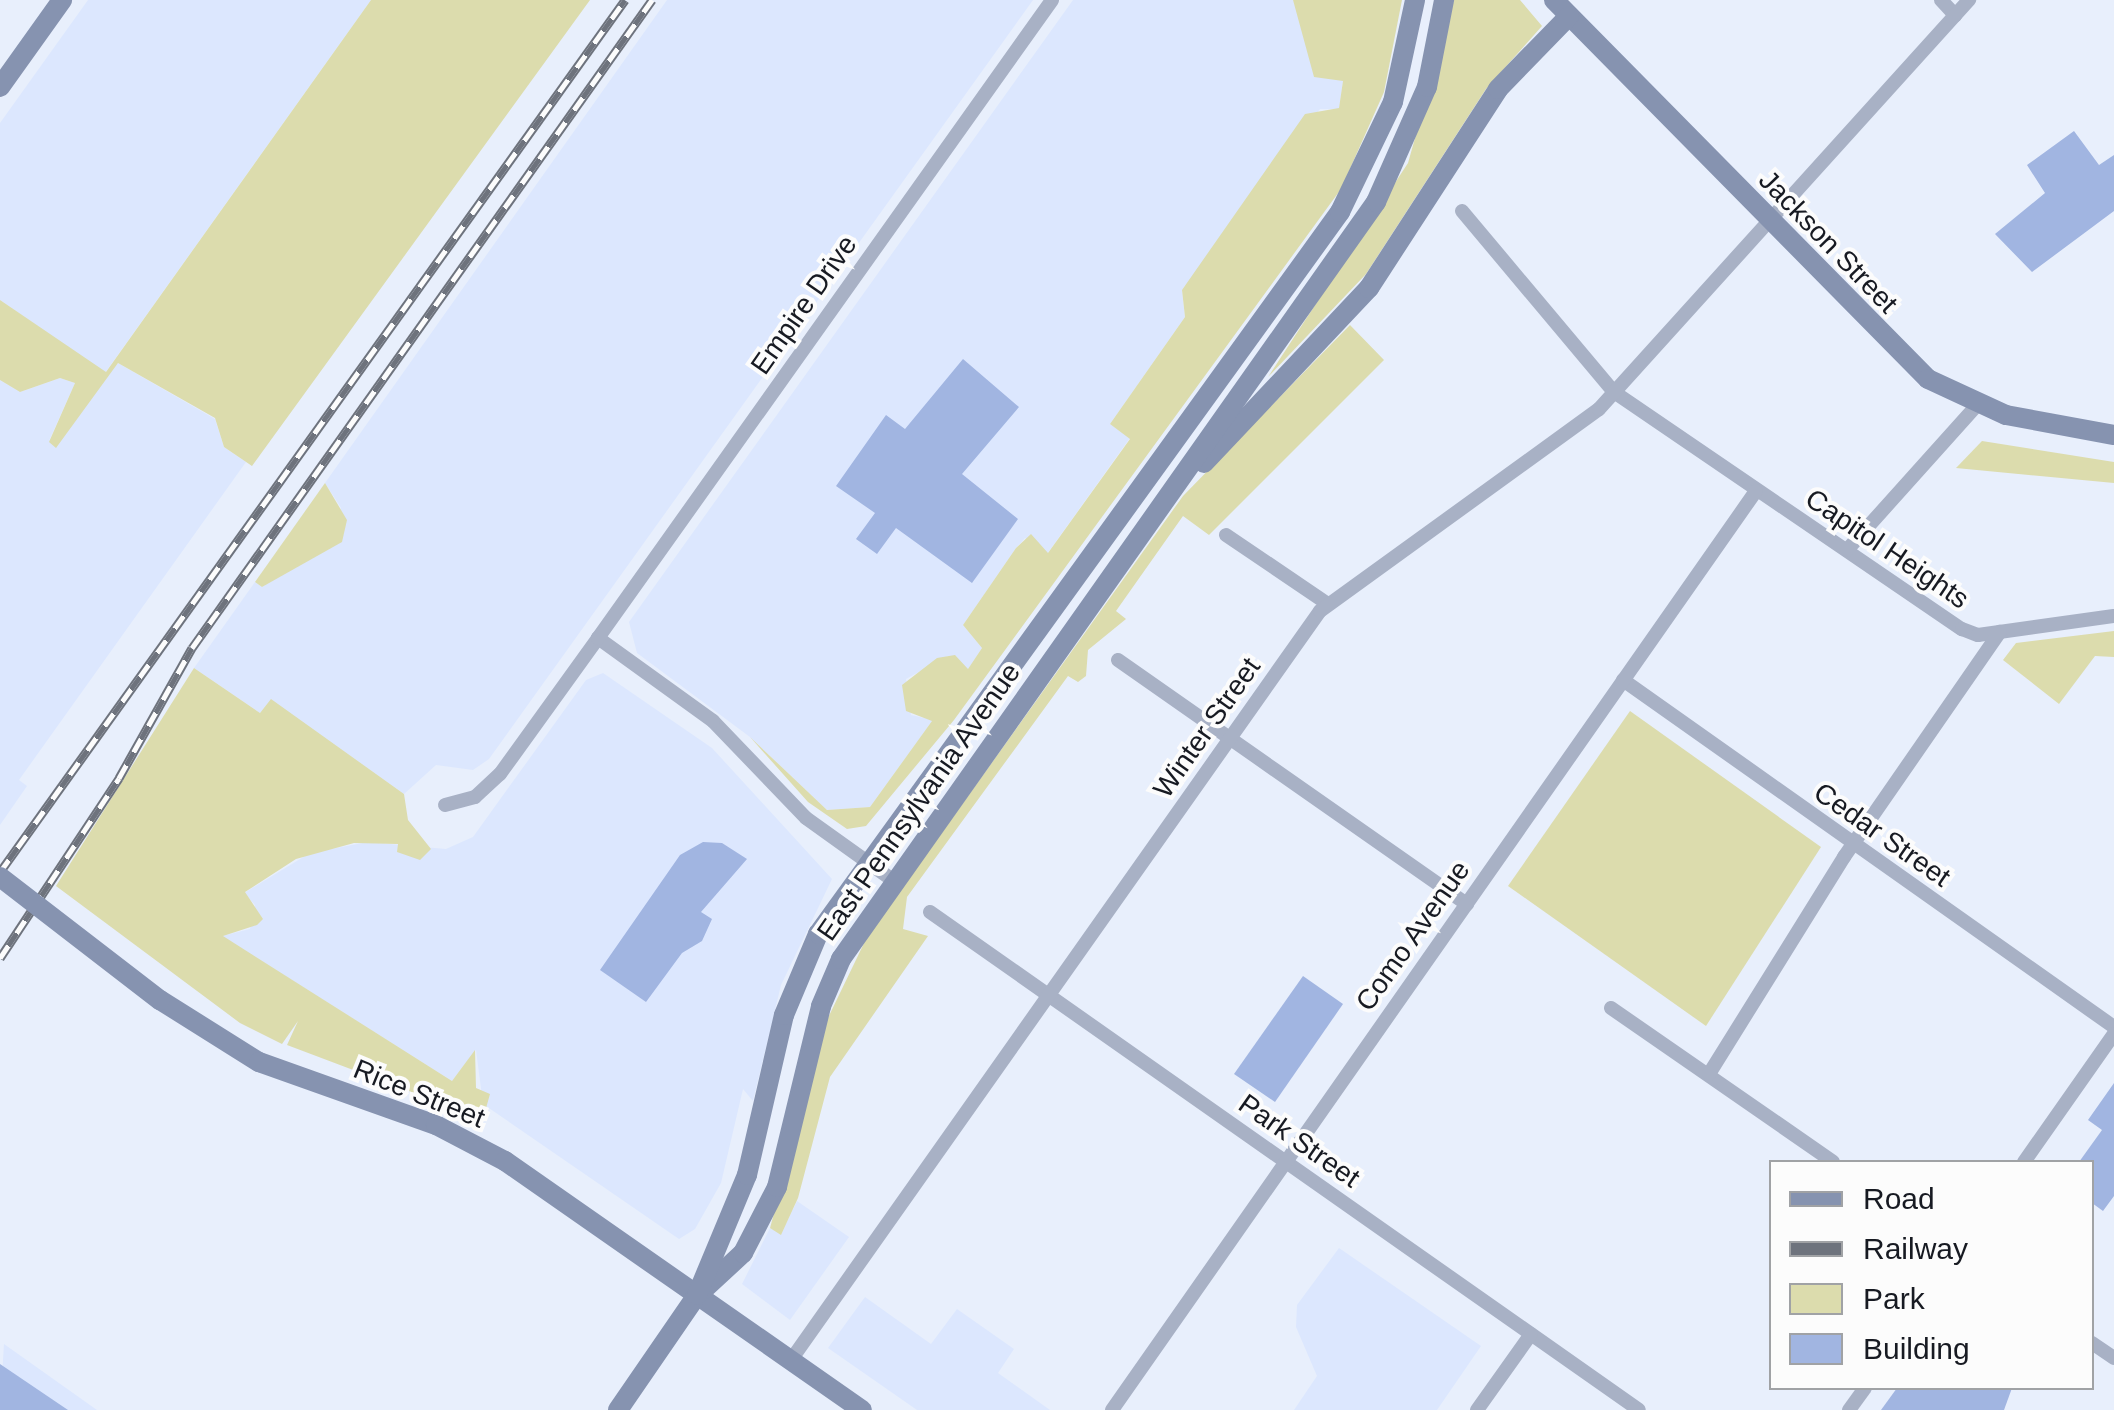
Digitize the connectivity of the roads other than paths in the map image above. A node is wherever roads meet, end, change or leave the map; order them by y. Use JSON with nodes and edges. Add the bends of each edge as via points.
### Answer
{"nodes":[{"id":1,"x":62,"y":0,"type":"edge"},
{"id":2,"x":1052,"y":0,"type":"edge"},
{"id":3,"x":1415,"y":0,"type":"edge"},
{"id":4,"x":1444,"y":0,"type":"edge"},
{"id":5,"x":1554,"y":0,"type":"edge"},
{"id":6,"x":1941,"y":0,"type":"edge"},
{"id":7,"x":1969,"y":0,"type":"edge"},
{"id":8,"x":1955,"y":14,"type":"junction"},
{"id":9,"x":1569,"y":16,"type":"junction"},
{"id":10,"x":0,"y":87,"type":"edge"},
{"id":11,"x":1462,"y":211,"type":"dead end"},
{"id":12,"x":1767,"y":220,"type":"junction"},
{"id":13,"x":1614,"y":392,"type":"junction"},
{"id":14,"x":1977,"y":405,"type":"junction"},
{"id":15,"x":2114,"y":436,"type":"edge"},
{"id":16,"x":1756,"y":491,"type":"junction"},
{"id":17,"x":1157,"y":511,"type":"junction"},
{"id":18,"x":1226,"y":535,"type":"dead end"},
{"id":19,"x":1846,"y":550,"type":"junction"},
{"id":20,"x":1328,"y":604,"type":"junction"},
{"id":21,"x":2114,"y":616,"type":"edge"},
{"id":22,"x":2000,"y":632,"type":"junction"},
{"id":23,"x":598,"y":638,"type":"junction"},
{"id":24,"x":1118,"y":660,"type":"dead end"},
{"id":25,"x":1623,"y":680,"type":"junction"},
{"id":26,"x":1231,"y":738,"type":"junction"},
{"id":27,"x":445,"y":805,"type":"dead end"},
{"id":28,"x":1852,"y":845,"type":"junction"},
{"id":29,"x":867,"y":862,"type":"junction"},
{"id":30,"x":0,"y":877,"type":"edge"},
{"id":31,"x":894,"y":880,"type":"junction"},
{"id":32,"x":1467,"y":904,"type":"junction"},
{"id":33,"x":930,"y":912,"type":"dead end"},
{"id":34,"x":1049,"y":996,"type":"junction"},
{"id":35,"x":1610,"y":1008,"type":"dead end"},
{"id":36,"x":2114,"y":1030,"type":"edge"},
{"id":37,"x":1709,"y":1074,"type":"junction"},
{"id":38,"x":1830,"y":1160,"type":"edge"},
{"id":39,"x":2025,"y":1160,"type":"edge"},
{"id":40,"x":1286,"y":1162,"type":"junction"},
{"id":41,"x":697,"y":1295,"type":"junction"},
{"id":42,"x":1531,"y":1334,"type":"junction"},
{"id":43,"x":790,"y":1360,"type":"junction"},
{"id":44,"x":618,"y":1410,"type":"edge"},
{"id":45,"x":862,"y":1410,"type":"edge"},
{"id":46,"x":1112,"y":1410,"type":"edge"},
{"id":47,"x":1477,"y":1410,"type":"edge"},
{"id":48,"x":1640,"y":1410,"type":"edge"}],
"edges":[{"from":1,"to":10,"type":"main road"},
{"from":2,"to":23,"type":"street","name":"Empire Drive"},
{"from":3,"to":29,"type":"main road","name":"East Pennsylvania Avenue","via":[[1393,102],[1340,212]]},
{"from":4,"to":17,"type":"main road","name":"East Pennsylvania Avenue","via":[[1427,87],[1376,202]]},
{"from":5,"to":9,"type":"main road","name":"Jackson Street"},
{"from":6,"to":8,"type":"street"},
{"from":7,"to":8,"type":"street","name":"Winter Street"},
{"from":8,"to":12,"type":"street","name":"Winter Street"},
{"from":9,"to":12,"type":"main road","name":"Jackson Street"},
{"from":9,"to":17,"type":"main road","via":[[1498,89],[1369,288]]},
{"from":11,"to":13,"type":"street","name":"Capitol Heights"},
{"from":12,"to":13,"type":"street","name":"Winter Street"},
{"from":12,"to":14,"type":"main road","name":"Jackson Street","via":[[1910,364]]},
{"from":13,"to":16,"type":"street","name":"Capitol Heights"},
{"from":13,"to":20,"type":"street","name":"Winter Street"},
{"from":14,"to":15,"type":"main road","name":"Jackson Street"},
{"from":14,"to":19,"type":"street"},
{"from":16,"to":19,"type":"street","name":"Capitol Heights"},
{"from":16,"to":25,"type":"street","name":"Como Avenue"},
{"from":17,"to":31,"type":"main road","name":"East Pennsylvania Avenue"},
{"from":18,"to":20,"type":"street"},
{"from":19,"to":22,"type":"street","name":"Capitol Heights","via":[[1962,629]]},
{"from":20,"to":26,"type":"street","name":"Winter Street"},
{"from":21,"to":22,"type":"street","name":"Capitol Heights"},
{"from":22,"to":28,"type":"street"},
{"from":23,"to":27,"type":"street","name":"Empire Drive","via":[[500,774],[476,797]]},
{"from":23,"to":29,"type":"street","via":[[713,722],[806,818]]},
{"from":24,"to":26,"type":"street"},
{"from":25,"to":28,"type":"street","name":"Cedar Street"},
{"from":25,"to":32,"type":"street","name":"Como Avenue"},
{"from":26,"to":32,"type":"street"},
{"from":26,"to":34,"type":"street","name":"Winter Street"},
{"from":28,"to":36,"type":"street","name":"Cedar Street"},
{"from":28,"to":37,"type":"street"},
{"from":29,"to":31,"type":"street"},
{"from":29,"to":41,"type":"main road","name":"East Pennsylvania Avenue","via":[[795,983],[747,1175]]},
{"from":30,"to":41,"type":"main road","name":"Rice Street","bridge":true,"via":[[160,1000],[258,1062],[464,1138]]},
{"from":31,"to":41,"type":"main road","name":"East Pennsylvania Avenue","via":[[821,1006],[765,1214],[743,1252]]},
{"from":32,"to":40,"type":"street","name":"Como Avenue"},
{"from":33,"to":34,"type":"street","name":"Park Street"},
{"from":34,"to":40,"type":"street","name":"Park Street"},
{"from":34,"to":43,"type":"street","name":"Winter Street"},
{"from":35,"to":37,"type":"street"},
{"from":36,"to":39,"type":"street"},
{"from":37,"to":38,"type":"street"},
{"from":40,"to":42,"type":"street","name":"Park Street"},
{"from":40,"to":46,"type":"street","name":"Como Avenue"},
{"from":41,"to":43,"type":"main road","name":"Rice Street"},
{"from":41,"to":44,"type":"main road"},
{"from":42,"to":47,"type":"street"},
{"from":42,"to":48,"type":"street","name":"Park Street"},
{"from":43,"to":45,"type":"main road","name":"Rice Street"}]}
